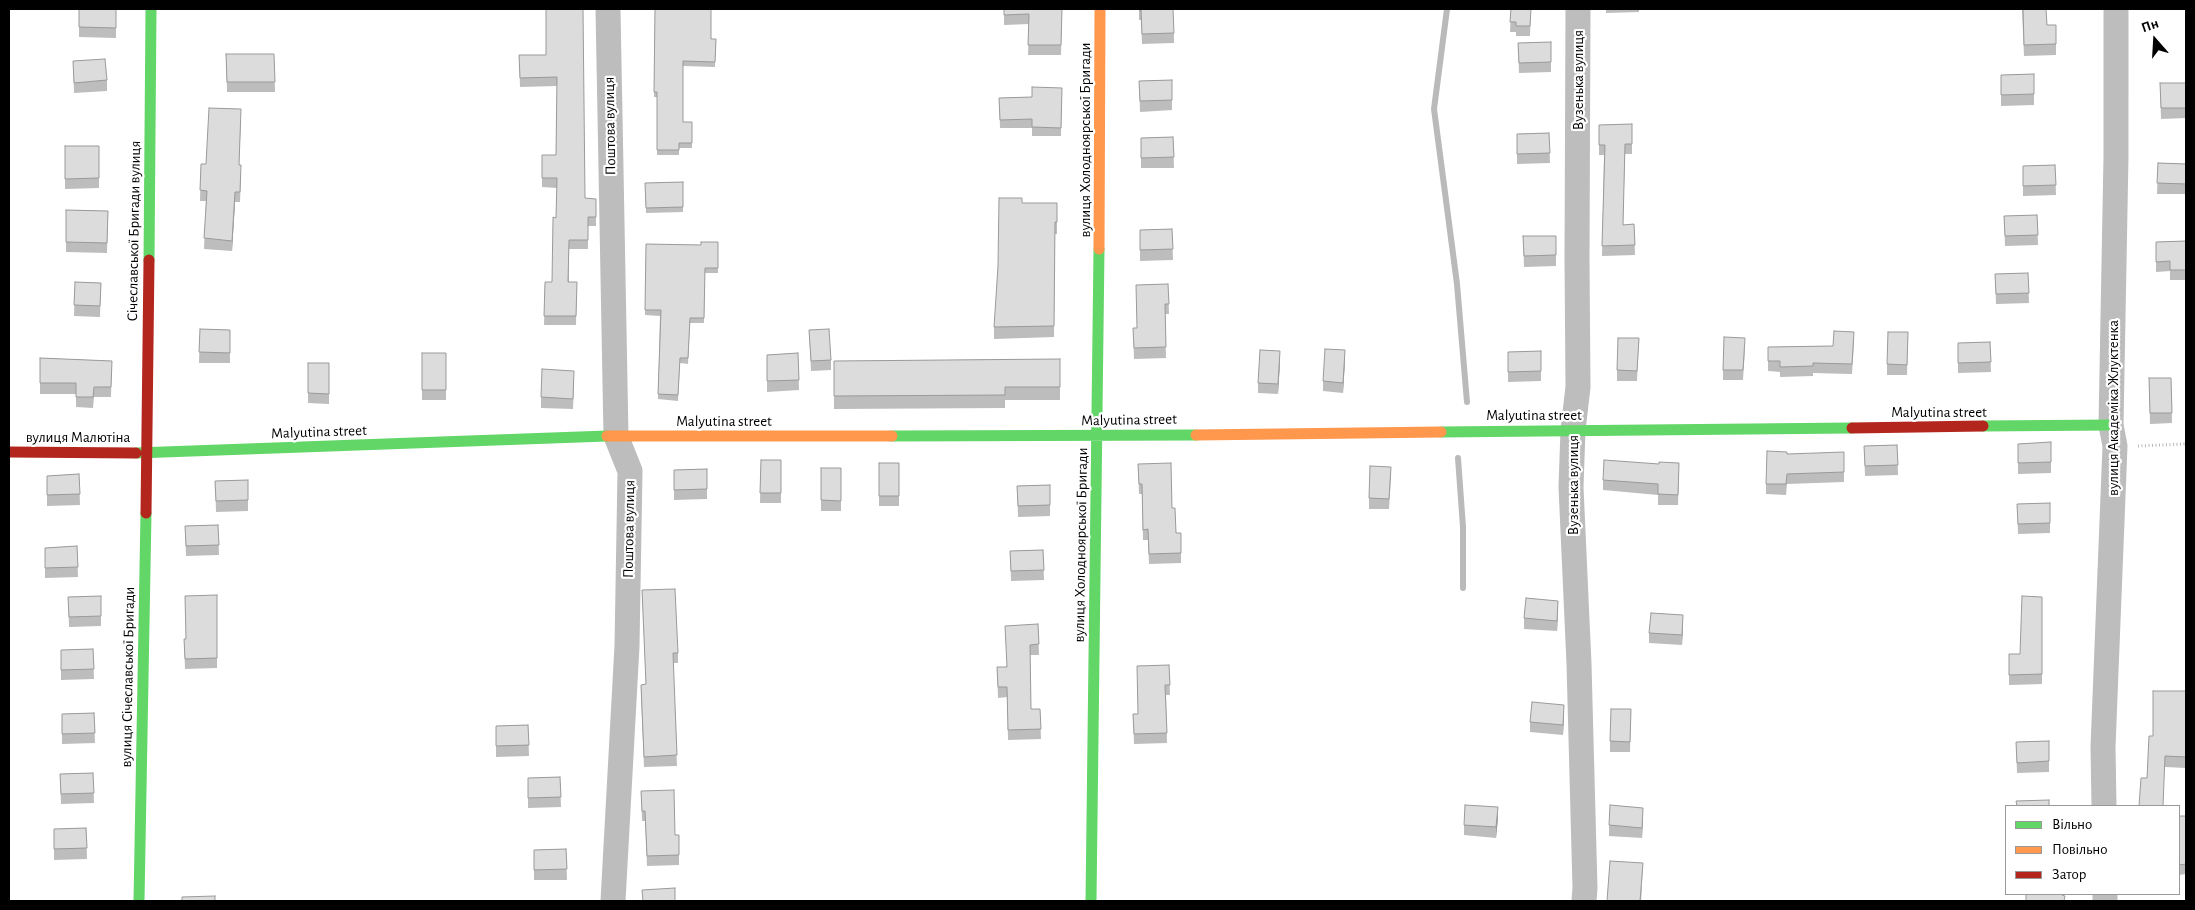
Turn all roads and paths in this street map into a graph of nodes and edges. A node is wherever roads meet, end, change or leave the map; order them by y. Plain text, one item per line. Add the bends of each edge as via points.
1 (151, 9) edge
2 (608, 9) edge
3 (1100, 9) edge
4 (1578, 9) edge
5 (2116, 9) edge
6 (1573, 430) junction
7 (616, 436) junction
8 (1098, 436) junction
9 (2113, 436) junction
10 (2186, 444) edge
11 (9, 452) edge
12 (147, 453) junction
13 (2104, 805) edge
14 (139, 901) edge
15 (613, 901) edge
16 (1091, 901) edge
17 (1584, 901) edge

1 - 12 street, Січеславської Бригади вулиця
2 - 7 street, Поштова вулиця
3 - 8 street, вулиця Холодноярської Бригади
4 - 6 street, Вузенька вулиця via 1578,388
5 - 9 street, вулиця Академіка Жлуктенка
6 - 8 street, Malyutina street
6 - 9 street, Malyutina street
6 - 17 street, Вузенька вулиця via 1571,487
7 - 8 street, Malyutina street
7 - 12 street, Malyutina street
7 - 15 street, Поштова вулиця via 630,471 627,646
8 - 16 street, вулиця Холодноярської Бригади
9 - 10 path
9 - 13 street, вулиця Академіка Жлуктенка
11 - 12 street, вулиця Малютіна
12 - 14 street, вулиця Січеславської Бригади

